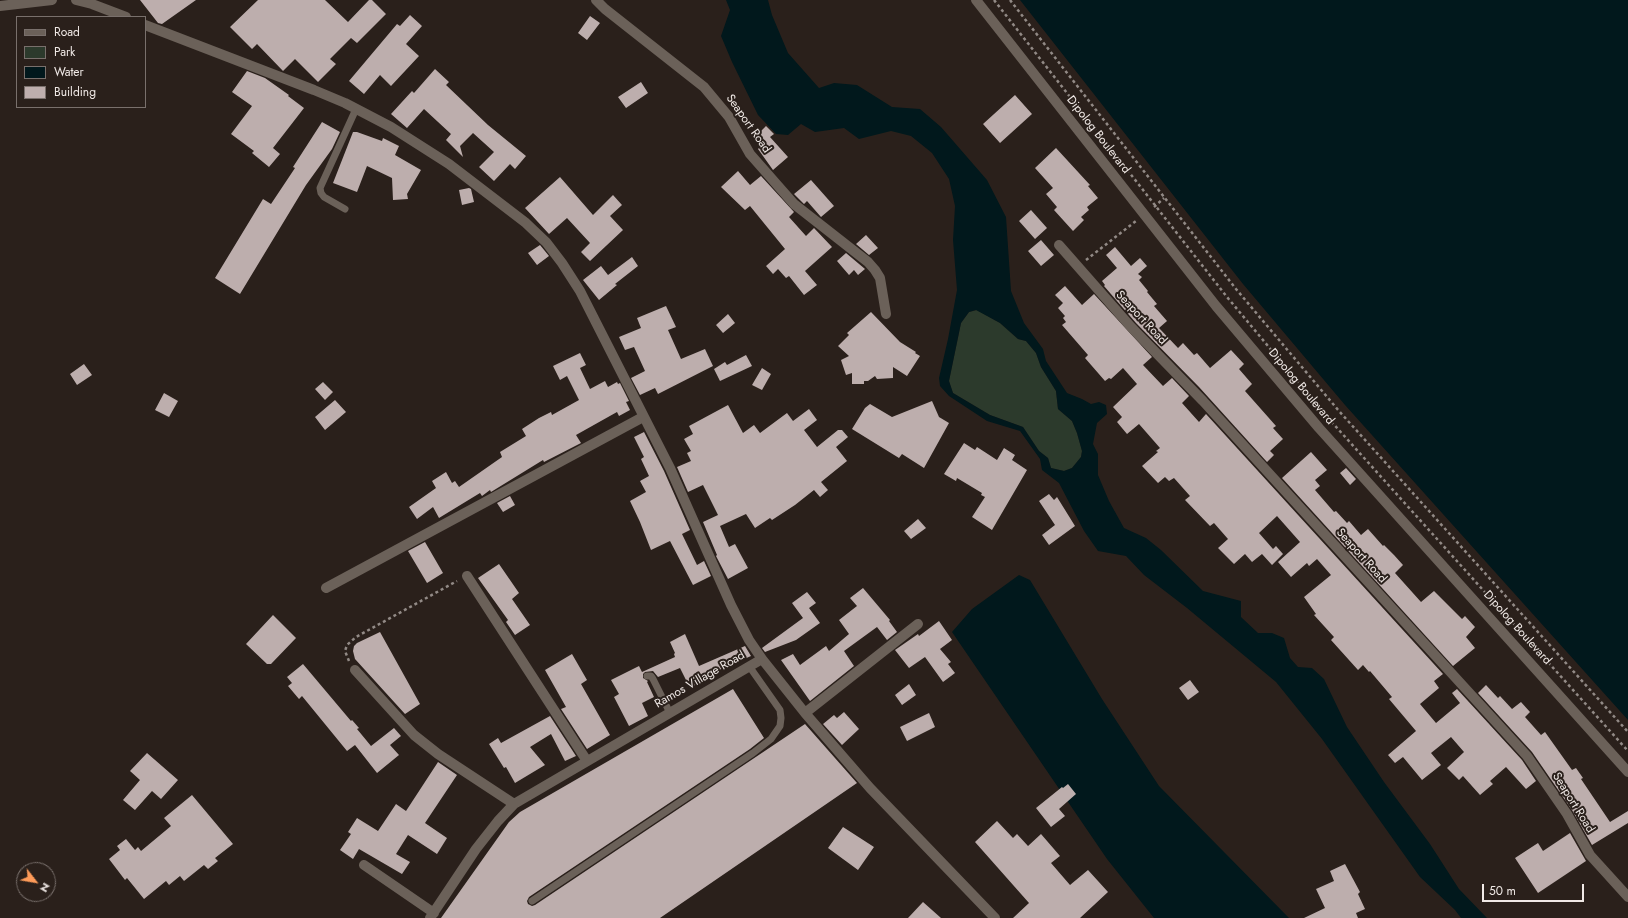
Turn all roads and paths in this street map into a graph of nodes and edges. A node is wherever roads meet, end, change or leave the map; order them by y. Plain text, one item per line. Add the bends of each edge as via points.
1 (52, 0) edge
2 (76, 0) edge
3 (596, 0) edge
4 (976, 0) edge
5 (994, 0) edge
6 (1010, 0) edge
7 (0, 6) edge
8 (123, 16) edge
9 (146, 25) edge
10 (356, 109) junction
11 (345, 209) dead end
12 (1144, 215) junction
13 (1059, 245) dead end
14 (1078, 267) junction
15 (886, 314) dead end
16 (643, 417) junction
17 (468, 576) joint
18 (326, 588) dead end
19 (918, 624) dead end
20 (762, 659) junction
21 (749, 666) junction
22 (355, 670) joint
23 (647, 676) dead end
24 (670, 713) junction
25 (805, 713) junction
26 (1628, 732) edge
27 (1628, 751) edge
28 (587, 761) junction
29 (1628, 772) edge
30 (514, 804) junction
31 (364, 865) dead end
32 (1628, 897) edge
33 (532, 901) dead end
34 (432, 915) edge
35 (996, 918) edge

1 - 7 street
2 - 8 street
3 - 15 street, Seaport Road via 704,88 729,117 750,154 794,204 876,270 880,278
4 - 12 street, Dipolog Boulevard
5 - 27 path via 1232,303 1329,419
6 - 26 path via 1231,283 1328,398
9 - 10 street via 314,90
10 - 11 lane via 320,188 324,197
10 - 16 street via 420,144 449,164 526,223 546,242 580,291
12 - 14 path
12 - 29 street, Dipolog Boulevard via 1216,306 1319,428
13 - 14 street, Seaport Road
14 - 32 street, Seaport Road via 1527,756 1567,814 1590,855
16 - 18 street
16 - 20 street via 670,468 731,605
17 - 22 path via 350,640 345,651
17 - 28 street
19 - 25 street
20 - 21 street, Ramos Village Road
20 - 25 street, Ramos Village Road
21 - 24 street, Ramos Village Road
21 - 33 lane via 780,710 780,726 771,739
22 - 30 street via 414,735 438,754
23 - 24 lane via 653,679
24 - 28 street, Ramos Village Road
25 - 35 street, Ramos Village Road via 870,788
28 - 30 street, Ramos Village Road
30 - 34 street, Ramos Village Road via 476,849
31 - 34 street

